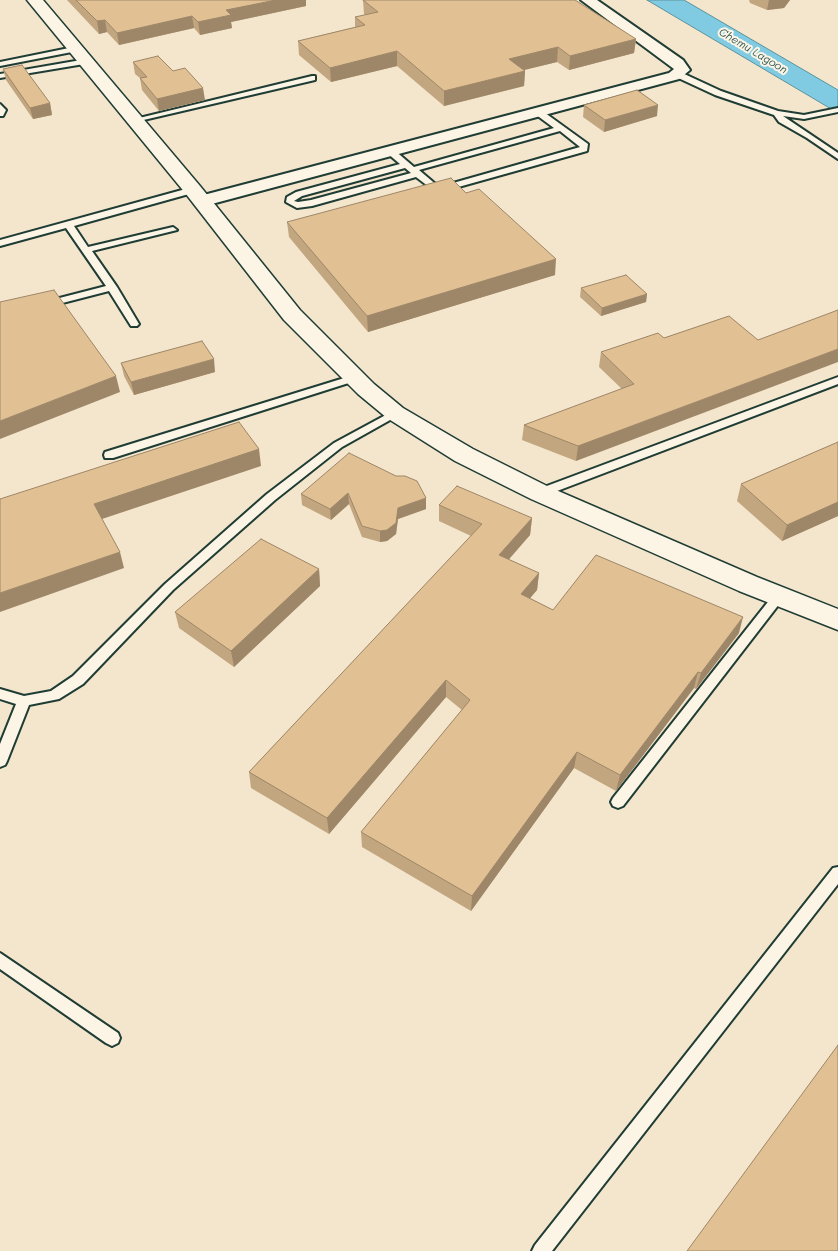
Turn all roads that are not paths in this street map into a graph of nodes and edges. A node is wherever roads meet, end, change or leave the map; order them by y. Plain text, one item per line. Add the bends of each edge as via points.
1 (35, 0) edge
2 (588, 0) edge
3 (81, 55) junction
4 (0, 64) edge
5 (677, 74) junction
6 (0, 76) edge
7 (312, 78) dead end
8 (0, 106) edge
9 (538, 112) junction
10 (834, 112) edge
11 (777, 113) junction
12 (0, 114) edge
13 (135, 120) junction
14 (562, 128) junction
15 (390, 151) junction
16 (838, 158) edge
17 (411, 169) junction
18 (437, 190) junction
19 (428, 192) edge
20 (197, 196) junction
21 (68, 224) junction
22 (173, 230) dead end
23 (0, 243) edge
24 (86, 250) junction
25 (112, 287) junction
26 (37, 306) edge
27 (134, 324) dead end
28 (354, 378) junction
29 (838, 380) edge
30 (396, 413) junction
31 (109, 455) dead end
32 (540, 493) junction
33 (779, 596) junction
34 (838, 620) edge
35 (0, 694) edge
36 (24, 701) junction
37 (0, 761) edge
38 (618, 802) dead end
39 (838, 873) edge
40 (0, 960) edge
41 (112, 1038) dead end
42 (541, 1251) edge

1 - 3 street
2 - 5 street via 678,63 682,70
3 - 4 lane
3 - 6 lane
3 - 13 street
5 - 9 street
5 - 11 lane via 718,93
7 - 13 lane
8 - 12 lane
9 - 14 lane
9 - 15 street
10 - 11 lane via 804,117
11 - 16 lane via 782,120
13 - 20 street
14 - 17 lane
14 - 18 lane via 585,146 584,149
15 - 17 lane
15 - 20 street
17 - 17 lane via 299,194 290,202 296,205 312,203
17 - 18 lane
18 - 19 lane
20 - 21 lane
20 - 28 street via 292,315
21 - 23 lane
21 - 24 lane
22 - 24 lane
24 - 25 lane
25 - 26 lane
25 - 27 lane
28 - 30 street
28 - 31 lane
29 - 32 lane
30 - 32 street via 464,455
30 - 36 lane via 338,445 271,497 169,587 78,680 54,695
32 - 33 street
33 - 34 street
33 - 38 lane
35 - 36 lane
36 - 37 lane
39 - 42 lane
40 - 41 lane

